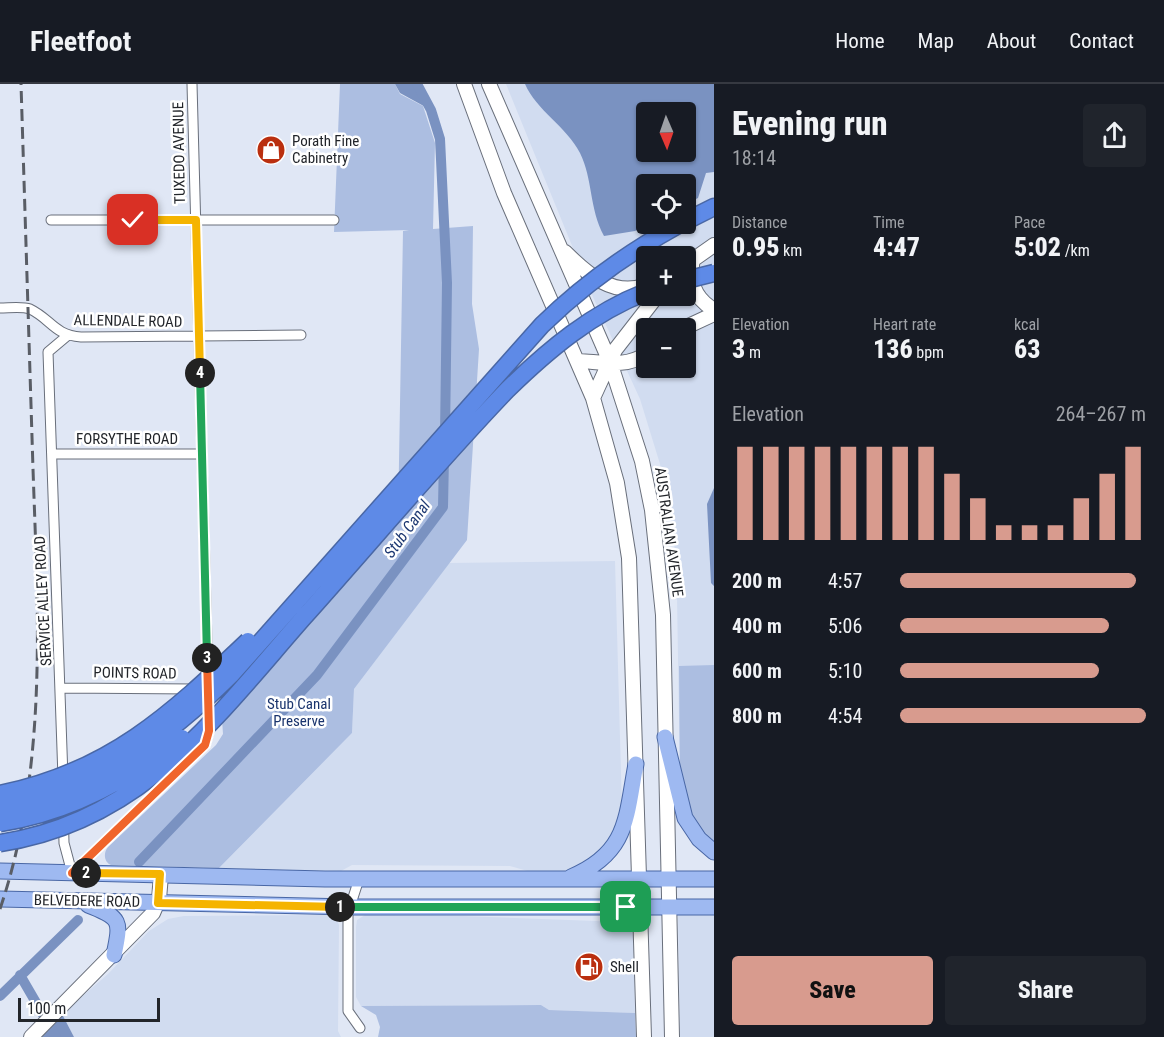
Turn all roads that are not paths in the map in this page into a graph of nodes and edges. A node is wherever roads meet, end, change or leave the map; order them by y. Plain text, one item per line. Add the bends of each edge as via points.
1 (192, 84) edge
2 (464, 84) edge
3 (489, 84) edge
4 (714, 207) edge
5 (696, 216) edge
6 (51, 220) dead end
7 (196, 220) junction
8 (334, 220) dead end
9 (662, 234) edge
10 (557, 244) junction
11 (714, 245) edge
12 (696, 257) edge
13 (714, 273) edge
14 (696, 278) edge
15 (636, 287) edge
16 (696, 293) edge
17 (636, 297) edge
18 (649, 306) edge
19 (0, 308) edge
20 (714, 312) edge
21 (696, 322) edge
22 (301, 334) dead end
23 (67, 336) junction
24 (199, 337) junction
25 (579, 361) junction
26 (636, 361) edge
27 (610, 362) junction
28 (593, 398) junction
29 (52, 454) junction
30 (202, 454) junction
31 (310, 583) junction
32 (274, 651) junction
33 (62, 688) junction
34 (208, 689) junction
35 (665, 737) junction
36 (636, 764) junction
37 (0, 794) edge
38 (0, 809) edge
39 (0, 822) edge
40 (0, 843) edge
41 (714, 852) edge
42 (0, 871) edge
43 (72, 873) junction
44 (160, 874) junction
45 (359, 879) junction
46 (566, 879) junction
47 (639, 879) junction
48 (668, 879) junction
49 (714, 879) edge
50 (0, 899) edge
51 (77, 901) junction
52 (158, 903) junction
53 (350, 907) junction
54 (640, 907) junction
55 (669, 907) junction
56 (714, 907) edge
57 (114, 955) junction
58 (360, 1028) dead end
59 (33, 1035) edge
60 (644, 1037) edge
61 (672, 1037) edge

1 - 7 street, TUXEDO AVENUE
2 - 25 main road via 504,193
3 - 10 main road, AUSTRALIAN AVENUE
4 - 5 highway
6 - 7 street
7 - 8 street
7 - 24 street, TUXEDO AVENUE
9 - 31 highway, bridge via 622,257 559,309
10 - 15 main road via 583,271 607,285 623,290
10 - 27 main road, AUSTRALIAN AVENUE
11 - 12 main road
13 - 14 highway, bridge
16 - 20 main road
17 - 32 highway, bridge via 590,320 531,367
18 - 27 main road
19 - 23 street, ALLENDALE ROAD via 28,309
20 - 21 main road
22 - 24 street, ALLENDALE ROAD
23 - 24 street, ALLENDALE ROAD
23 - 29 street, SERVICE ALLEY ROAD via 48,352
24 - 30 street, TUXEDO AVENUE
25 - 27 main road
25 - 28 main road
26 - 27 main road
27 - 28 main road
27 - 35 main road, AUSTRALIAN AVENUE via 642,461 652,510 663,615
28 - 36 main road via 617,483 628,558
29 - 30 street, FORSYTHE ROAD
29 - 33 street, SERVICE ALLEY ROAD
30 - 34 street, TUXEDO AVENUE
31 - 37 highway, bridge via 203,684 140,736 75,771
31 - 38 highway, bridge via 232,674 164,736 89,781 39,800
32 - 39 highway, bridge via 205,719 150,762 112,785 68,804
32 - 40 highway, bridge via 206,729 145,784 107,808 67,826
33 - 34 street, POINTS ROAD
33 - 43 street, SERVICE ALLEY ROAD via 64,838
34 - 43 street, TUXEDO AVENUE via 209,731 205,745
35 - 41 main road via 686,818 699,839
35 - 48 main road, AUSTRALIAN AVENUE
36 - 46 main road via 617,844 600,862
36 - 47 main road
42 - 43 main road, BELVEDERE ROAD
43 - 44 main road, BELVEDERE ROAD
44 - 45 main road, BELVEDERE ROAD
44 - 52 main road
45 - 46 main road, BELVEDERE ROAD
45 - 53 street
46 - 47 main road, BELVEDERE ROAD
47 - 48 main road, BELVEDERE ROAD
47 - 54 main road
48 - 49 main road, BELVEDERE ROAD
48 - 55 main road, AUSTRALIAN AVENUE
50 - 51 main road, BELVEDERE ROAD
51 - 52 main road, BELVEDERE ROAD
51 - 57 main road via 108,912 116,919 119,929
52 - 53 main road, BELVEDERE ROAD
52 - 57 main road
53 - 54 main road, BELVEDERE ROAD
53 - 58 street via 348,1011
54 - 55 main road, BELVEDERE ROAD
54 - 60 main road
55 - 56 main road, BELVEDERE ROAD
55 - 61 main road, AUSTRALIAN AVENUE
57 - 59 main road

